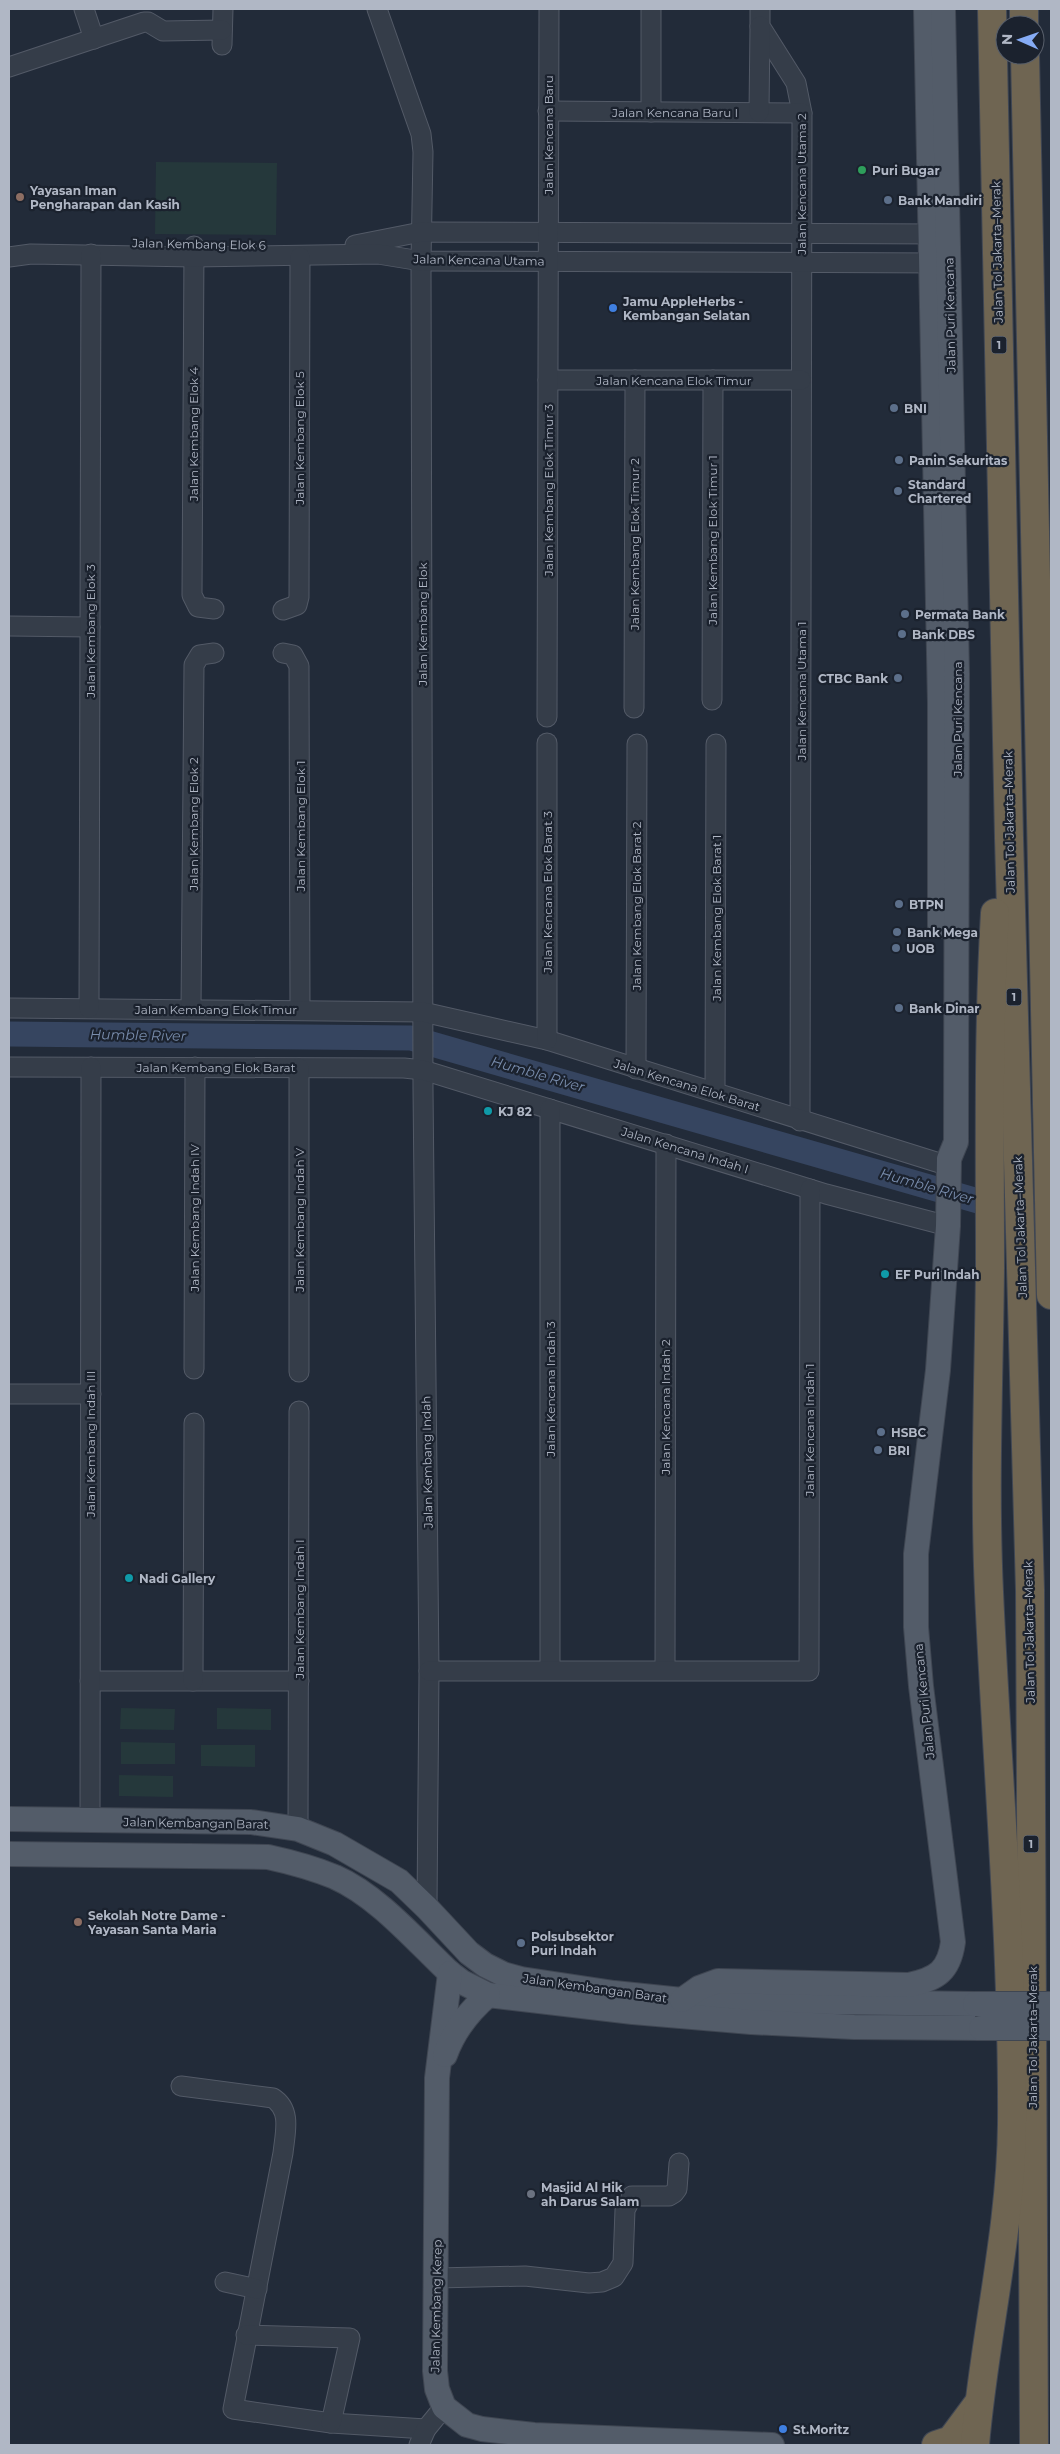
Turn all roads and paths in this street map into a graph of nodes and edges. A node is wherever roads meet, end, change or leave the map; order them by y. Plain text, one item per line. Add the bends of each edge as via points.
1 (84, 9) edge
2 (223, 9) edge
3 (377, 9) edge
4 (548, 9) edge
5 (651, 9) edge
6 (926, 9) edge
7 (943, 9) edge
8 (992, 9) edge
9 (760, 17) edge
10 (94, 39) junction
11 (1025, 65) edge
12 (9, 67) edge
13 (548, 112) junction
14 (651, 112) junction
15 (759, 112) junction
16 (802, 113) junction
17 (421, 232) junction
18 (547, 233) junction
19 (801, 233) junction
20 (940, 234) junction
21 (383, 240) joint
22 (9, 244) edge
23 (31, 247) junction
24 (194, 251) junction
25 (296, 252) junction
26 (91, 254) junction
27 (9, 257) edge
28 (421, 261) junction
29 (548, 262) junction
30 (801, 262) junction
31 (940, 263) junction
32 (548, 380) junction
33 (634, 380) junction
34 (713, 380) junction
35 (801, 380) junction
36 (214, 609) dead end
37 (283, 610) dead end
38 (9, 626) edge
39 (90, 627) junction
40 (214, 653) dead end
41 (283, 653) dead end
42 (712, 700) dead end
43 (634, 708) dead end
44 (547, 717) dead end
45 (547, 744) dead end
46 (637, 744) dead end
47 (716, 744) dead end
48 (1045, 744) edge
49 (1009, 838) junction
50 (9, 1008) edge
51 (89, 1008) junction
52 (191, 1009) junction
53 (300, 1009) junction
54 (423, 1014) junction
55 (547, 1040) junction
56 (423, 1066) junction
57 (9, 1067) edge
58 (91, 1067) junction
59 (195, 1067) junction
60 (300, 1068) junction
61 (636, 1069) junction
62 (716, 1092) junction
63 (550, 1109) junction
64 (800, 1120) junction
65 (666, 1144) junction
66 (949, 1166) junction
67 (810, 1189) junction
68 (948, 1221) junction
69 (1050, 1243) edge
70 (1051, 1294) edge
71 (194, 1369) dead end
72 (299, 1372) dead end
73 (9, 1394) edge
74 (91, 1394) junction
75 (299, 1411) dead end
76 (194, 1422) dead end
77 (550, 1670) junction
78 (665, 1670) junction
79 (429, 1671) junction
80 (90, 1681) junction
81 (193, 1681) junction
82 (299, 1681) junction
83 (9, 1819) edge
84 (298, 1819) junction
85 (57, 1821) junction
86 (90, 1821) junction
87 (270, 1823) junction
88 (9, 1854) edge
89 (58, 1854) junction
90 (268, 1857) junction
91 (427, 1908) junction
92 (450, 1973) junction
93 (488, 1995) junction
94 (682, 2000) junction
95 (1051, 2004) edge
96 (1051, 2028) edge
97 (436, 2078) junction
98 (181, 2086) dead end
99 (679, 2162) dead end
100 (437, 2278) junction
101 (225, 2282) dead end
102 (257, 2289) junction
103 (246, 2335) junction
104 (978, 2403) junction
105 (444, 2407) junction
106 (331, 2424) junction
107 (422, 2437) edge
108 (772, 2445) edge
109 (931, 2445) edge
110 (937, 2445) edge
111 (975, 2445) edge
112 (1034, 2445) edge

1 - 10 street
2 - 10 street via 222,37 163,31 144,22
3 - 17 street, Jalan Kembang Elok via 420,134 423,152
4 - 13 street, Jalan Kencana Baru
5 - 14 street
6 - 20 main road, Jalan Puri Kencana
7 - 20 main road, Jalan Puri Kencana
8 - 49 highway, Jalan Tol Jakarta–Merak / 1
9 - 15 street, Jalan Kencana Utama 2
9 - 16 street, Jalan Kencana Utama 2 via 796,83
10 - 12 street
11 - 48 highway
13 - 14 street, Jalan Kencana Baru I
13 - 18 street, Jalan Kencana Baru
14 - 15 street, Jalan Kencana Baru I
15 - 16 street, Jalan Kencana Baru I
16 - 19 street, Jalan Kencana Utama 2
17 - 18 street, Jalan Kencana Utama
17 - 21 street, Jalan Kencana Utama
17 - 28 street, Jalan Kembang Elok
18 - 19 street, Jalan Kencana Utama
18 - 29 street, Jalan Kencana Baru
19 - 20 street, Jalan Kencana Utama
19 - 30 street, Jalan Kencana Utama 2
20 - 31 main road, Jalan Puri Kencana
21 - 25 street, Jalan Kembang Elok 6
22 - 23 street, Jalan Kembang Elok 6
23 - 24 street, Jalan Kembang Elok 6
23 - 26 street
23 - 27 street
24 - 25 street, Jalan Kembang Elok 6
24 - 26 street
24 - 36 street, Jalan Kembang Elok 4 via 192,595 198,607
25 - 28 street, Jalan Kencana Utama via 378,254
25 - 37 street, Jalan Kembang Elok 5 via 299,597 297,605
26 - 39 street, Jalan Kembang Elok 3
28 - 29 street, Jalan Kencana Utama
28 - 54 street, Jalan Kembang Elok
29 - 30 street, Jalan Kencana Utama
29 - 32 street, Jalan Kembang Elok Timur 3
30 - 31 street, Jalan Kencana Utama
30 - 35 street, Jalan Kencana Utama 1
31 - 66 main road, Jalan Puri Kencana via 942,1142
32 - 33 street, Jalan Kencana Elok Timur
32 - 44 street, Jalan Kembang Elok Timur 3
33 - 34 street, Jalan Kencana Elok Timur
33 - 43 street, Jalan Kembang Elok Timur 2
34 - 35 street, Jalan Kencana Elok Timur
34 - 42 street, Jalan Kembang Elok Timur 1
35 - 64 street, Jalan Kencana Utama 1
38 - 39 street
39 - 51 street, Jalan Kembang Elok 3
40 - 52 street, Jalan Kembang Elok 2 via 200,655 194,665
41 - 53 street, Jalan Kembang Elok 1 via 293,655 299,666
45 - 55 street, Jalan Kencana Elok Barat 3
46 - 61 street, Jalan Kembang Elok Barat 2
47 - 62 street, Jalan Kembang Elok Barat 1
48 - 69 highway
49 - 104 highway via 998,875 991,986 988,1531 1007,1890 1012,2125 1009,2195
49 - 112 highway, Jalan Tol Jakarta–Merak / 1 via 1030,1590
50 - 51 street, Jalan Kembang Elok Timur
51 - 52 street, Jalan Kembang Elok Timur
52 - 53 street, Jalan Kembang Elok Timur
53 - 54 street, Jalan Kembang Elok Timur
54 - 55 street, Jalan Kencana Elok Barat
54 - 56 street, Jalan Kembang Indah
55 - 61 street, Jalan Kencana Elok Barat
56 - 60 street, Jalan Kembang Elok Barat
56 - 63 street, Jalan Kencana Indah I
56 - 79 street, Jalan Kembang Indah
57 - 58 street, Jalan Kembang Elok Barat
58 - 59 street, Jalan Kembang Elok Barat
58 - 74 street, Jalan Kembang Indah III
59 - 60 street, Jalan Kembang Elok Barat
59 - 71 street, Jalan Kembang Indah IV
60 - 72 street, Jalan Kembang Indah V
61 - 62 street, Jalan Kencana Elok Barat
62 - 64 street, Jalan Kencana Elok Barat
63 - 65 street, Jalan Kencana Indah I
63 - 77 street, Jalan Kencana Indah 3
64 - 66 street, Jalan Kencana Elok Barat
65 - 67 street, Jalan Kencana Indah I
65 - 78 street, Jalan Kencana Indah 2
66 - 68 main road, Jalan Puri Kencana
67 - 68 street, Jalan Kencana Indah I
67 - 78 street, Jalan Kencana Indah 1 via 809,1671
68 - 94 main road, Jalan Puri Kencana via 938,1370 916,1554 916,1627 920,1686 953,1942 951,1958 941,1972 927,1981 909,1985 718,1981 699,1988
69 - 70 highway
73 - 74 street
74 - 80 street, Jalan Kembang Indah III
75 - 82 street, Jalan Kembang Indah I
76 - 81 street
77 - 78 street
77 - 79 street
79 - 91 street, Jalan Kembang Indah
80 - 81 street
80 - 86 street, Jalan Kembang Indah III
81 - 82 street
82 - 84 street, Jalan Kembang Indah I
83 - 85 main road, Jalan Kembangan Barat
84 - 87 main road, Jalan Kembangan Barat
84 - 91 main road, Jalan Kembangan Barat via 399,1882
85 - 86 main road, Jalan Kembangan Barat
85 - 89 main road via 51,1824 46,1837 52,1850
86 - 87 main road, Jalan Kembangan Barat
87 - 90 main road via 256,1832 254,1840 260,1853
88 - 89 main road, Jalan Kembangan Barat
89 - 90 main road, Jalan Kembangan Barat
90 - 92 main road, Jalan Kembangan Barat via 336,1877 357,1889
91 - 94 main road, Jalan Kembangan Barat via 469,1952 503,1974 550,1984
92 - 93 main road, Jalan Kembangan Barat
92 - 97 main road, Jalan Kembang Kerep
93 - 96 main road, Jalan Kembangan Barat, bridge via 751,2022 854,2027
93 - 97 main road, Jalan Kembang Kerep via 469,2011 457,2029
94 - 95 main road, Jalan Kembangan Barat, bridge
97 - 100 main road, Jalan Kembang Kerep
98 - 102 street via 273,2098 279,2101 286,2113 283,2153
99 - 100 street via 674,2194 632,2196 627,2204 623,2263 614,2277 589,2283 525,2276
100 - 105 main road, Jalan Kembang Kerep via 435,2371
101 - 102 street
102 - 103 street
103 - 106 street via 233,2409
103 - 106 street via 350,2338
104 - 110 highway via 951,2440
104 - 111 highway
105 - 107 street
105 - 108 main road via 467,2426 515,2433
106 - 107 street
109 - 110 main road

